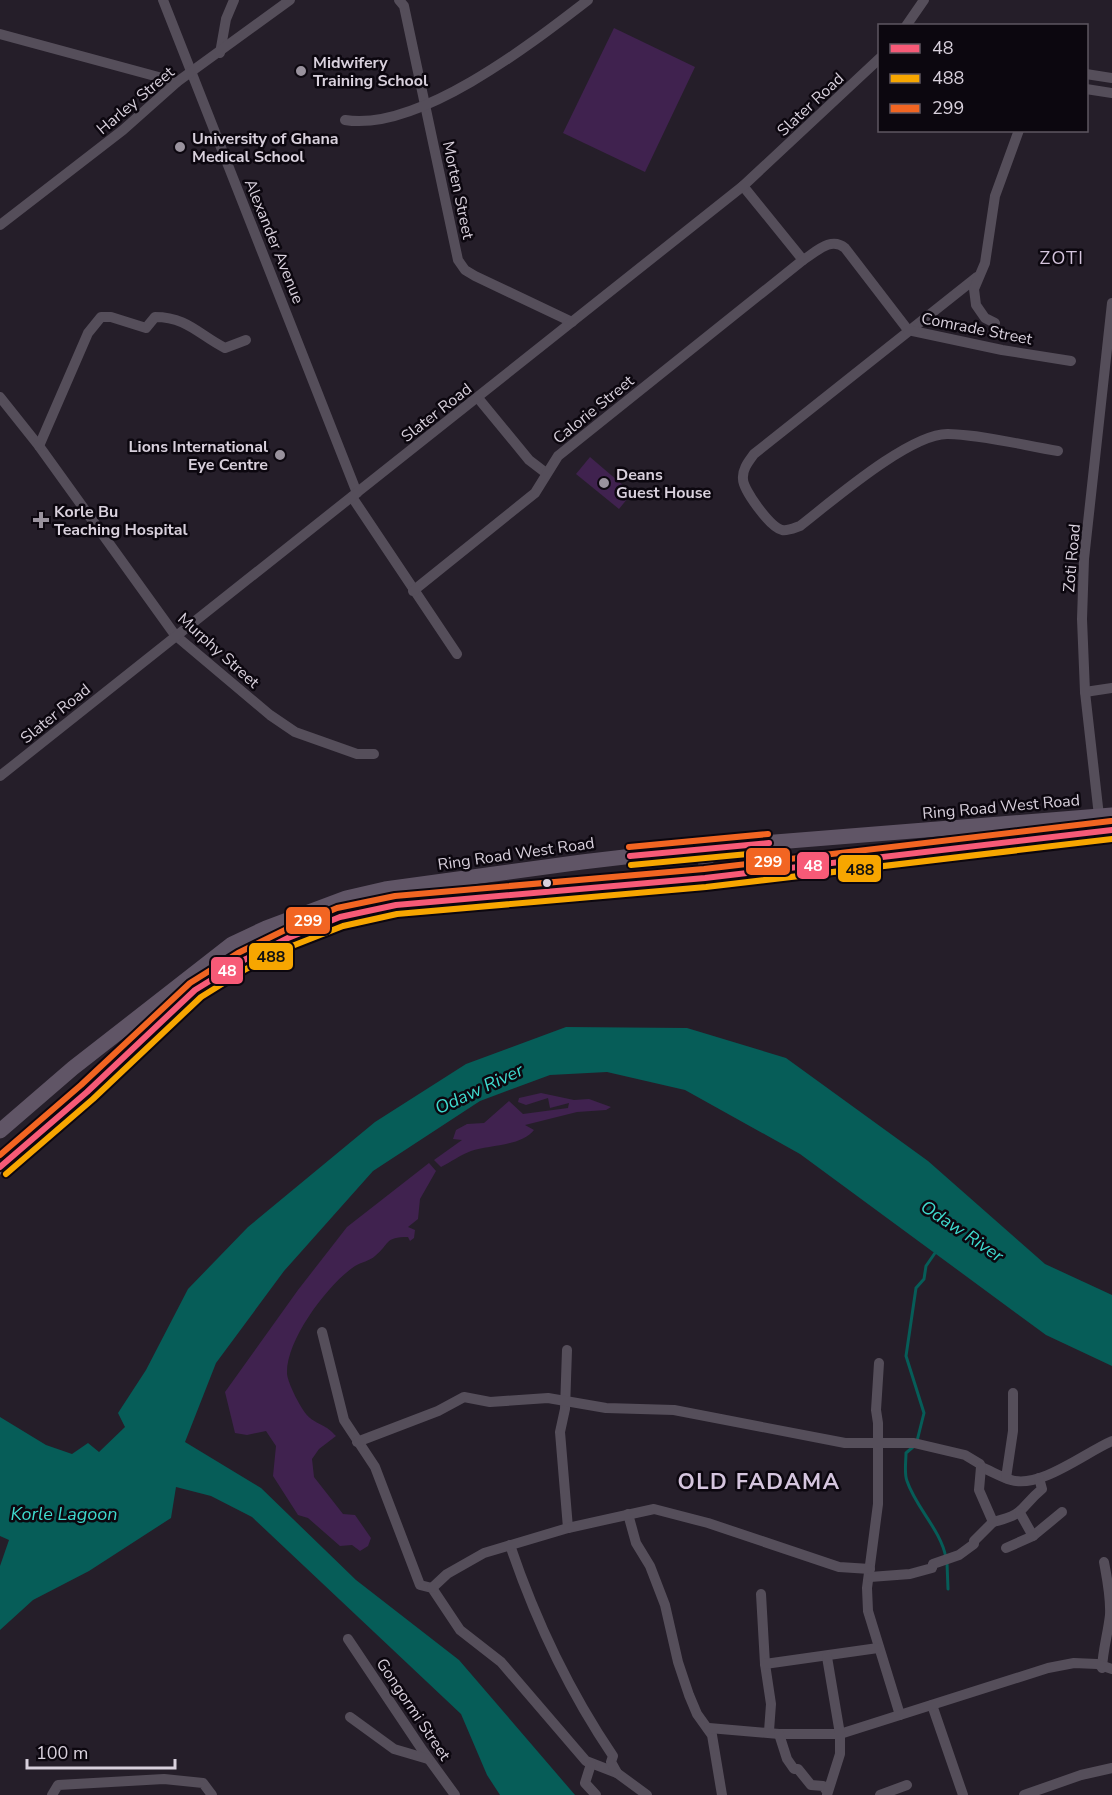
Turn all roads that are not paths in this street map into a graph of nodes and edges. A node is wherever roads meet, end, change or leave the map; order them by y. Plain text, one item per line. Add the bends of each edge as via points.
1 (163, 0) edge
2 (234, 0) edge
3 (290, 0) edge
4 (399, 0) edge
5 (588, 0) edge
6 (924, 0) edge
7 (907, 24) edge
8 (0, 34) edge
9 (220, 53) junction
10 (878, 59) edge
11 (192, 73) junction
12 (1088, 74) edge
13 (1112, 78) edge
14 (177, 82) junction
15 (1088, 89) edge
16 (1112, 93) edge
17 (426, 105) junction
18 (345, 120) dead end
19 (1018, 132) edge
20 (743, 186) junction
21 (0, 225) edge
22 (802, 260) junction
23 (977, 277) junction
24 (1112, 307) edge
25 (572, 322) junction
26 (995, 323) dead end
27 (908, 330) junction
28 (246, 340) dead end
29 (1071, 361) dead end
30 (0, 397) edge
31 (478, 398) junction
32 (1106, 416) edge
33 (39, 446) junction
34 (1058, 451) dead end
35 (546, 472) junction
36 (354, 495) junction
37 (413, 591) junction
38 (175, 635) junction
39 (457, 654) dead end
40 (1112, 688) edge
41 (1084, 692) junction
42 (374, 754) dead end
43 (0, 776) edge
44 (1105, 816) edge
45 (1112, 830) edge
46 (701, 848) junction
47 (705, 878) junction
48 (0, 1131) edge
49 (0, 1167) edge
50 (322, 1332) dead end
51 (567, 1350) dead end
52 (879, 1363) dead end
53 (1013, 1393) dead end
54 (563, 1401) junction
55 (362, 1440) junction
56 (1112, 1441) edge
57 (878, 1442) junction
58 (981, 1467) junction
59 (1006, 1478) junction
60 (1039, 1478) junction
61 (1062, 1512) dead end
62 (1020, 1513) junction
63 (628, 1514) junction
64 (993, 1522) junction
65 (568, 1528) junction
66 (1033, 1536) junction
67 (510, 1545) junction
68 (1006, 1548) dead end
69 (1104, 1562) dead end
70 (870, 1573) junction
71 (432, 1587) junction
72 (761, 1594) dead end
73 (348, 1639) dead end
74 (878, 1648) junction
75 (827, 1657) junction
76 (765, 1664) junction
77 (1107, 1668) edge
78 (932, 1705) junction
79 (900, 1715) junction
80 (350, 1717) dead end
81 (709, 1728) junction
82 (774, 1733) junction
83 (840, 1734) junction
84 (429, 1759) junction
85 (591, 1764) junction
86 (1112, 1768) edge
87 (617, 1773) junction
88 (907, 1785) dead end
89 (827, 1793) edge
90 (52, 1795) edge
91 (212, 1795) edge
92 (455, 1795) edge
93 (596, 1795) edge
94 (647, 1795) edge
95 (722, 1795) edge
96 (880, 1795) edge
97 (963, 1795) edge
98 (1024, 1795) edge

1 - 11 street, Alexander Avenue
2 - 9 street
3 - 9 street, Harley Street
4 - 17 street, Morten Street via 404,6
5 - 17 street via 521,51
6 - 7 street
8 - 14 street
9 - 11 street, Harley Street
10 - 20 street, Slater Road
11 - 14 street, Harley Street
11 - 36 street, Alexander Avenue
12 - 13 street
14 - 21 street, Harley Street via 123,130
15 - 16 street
17 - 18 street via 379,121
17 - 25 street, Morten Street via 458,260 475,276
19 - 23 street via 994,196 985,262
20 - 22 street
20 - 25 street, Slater Road
22 - 27 street, Comrade Street via 831,242 838,243
22 - 35 street, Calorie Street via 558,456
23 - 26 street via 976,305 985,318
23 - 27 street
24 - 32 street, Zoti Road
25 - 31 street, Slater Road
27 - 29 street, Comrade Street via 1002,351
27 - 34 street via 749,460 742,476 744,486 771,524 782,530 800,526 870,472 927,437 947,434
28 - 33 street via 225,348 190,325 166,317 154,317 146,328 101,317 88,333
30 - 33 street, Murphy Street
31 - 35 street via 529,460
31 - 36 street, Slater Road
32 - 41 street, Zoti Road via 1084,559
33 - 38 street, Murphy Street
35 - 37 street, Calorie Street via 535,493
36 - 37 street, Alexander Avenue
36 - 38 street, Slater Road
37 - 39 street, Alexander Avenue
38 - 42 street, Murphy Street via 270,716 295,732 357,754
38 - 43 street, Slater Road
40 - 41 street
41 - 44 street, Zoti Road
44 - 46 main road, Ring Road West Road
45 - 47 main road, Ring Road West Road
46 - 47 main road
46 - 48 main road, Ring Road West Road via 385,889 346,898 266,928 232,944 73,1068
47 - 49 main road, Ring Road West Road via 396,905 310,928 242,961 195,990
50 - 55 street via 344,1420
51 - 54 street
52 - 57 street
53 - 59 street via 1013,1431
54 - 55 street via 464,1397
54 - 57 street via 606,1408 674,1410 810,1438
54 - 65 street via 560,1432
55 - 71 street via 420,1585
56 - 60 street
57 - 58 street via 943,1449 965,1455
57 - 70 street via 878,1504
58 - 59 street
58 - 64 street via 979,1490
59 - 60 street via 1029,1482
60 - 62 street via 1042,1489
61 - 66 street
62 - 64 street
62 - 66 street
63 - 65 street
63 - 70 street via 644,1510 669,1512 817,1561
63 - 81 street via 636,1543 665,1605 689,1695
64 - 70 street via 972,1546 947,1561 933,1564 932,1568 910,1574
65 - 67 street
66 - 68 street
67 - 71 street via 484,1552
67 - 87 street via 532,1607 583,1708 613,1756 611,1762
69 - 77 street via 1110,1616 1103,1641
70 - 74 street via 868,1611
71 - 85 street via 460,1630 501,1662
72 - 76 street
73 - 84 street, Gongormi Street
74 - 75 street
74 - 79 street
75 - 76 street
75 - 83 street
76 - 82 street
77 - 78 street via 1074,1663 1048,1668
78 - 79 street
78 - 97 street
79 - 83 street
80 - 84 street via 394,1749
81 - 82 street
81 - 95 street via 716,1748
82 - 83 street
82 - 89 street via 794,1768 811,1785 823,1786
83 - 89 street via 840,1754
84 - 92 street, Gongormi Street
85 - 87 street
85 - 93 street via 585,1783
86 - 98 street
87 - 94 street
88 - 96 street
90 - 91 street via 58,1785 164,1779 203,1784

